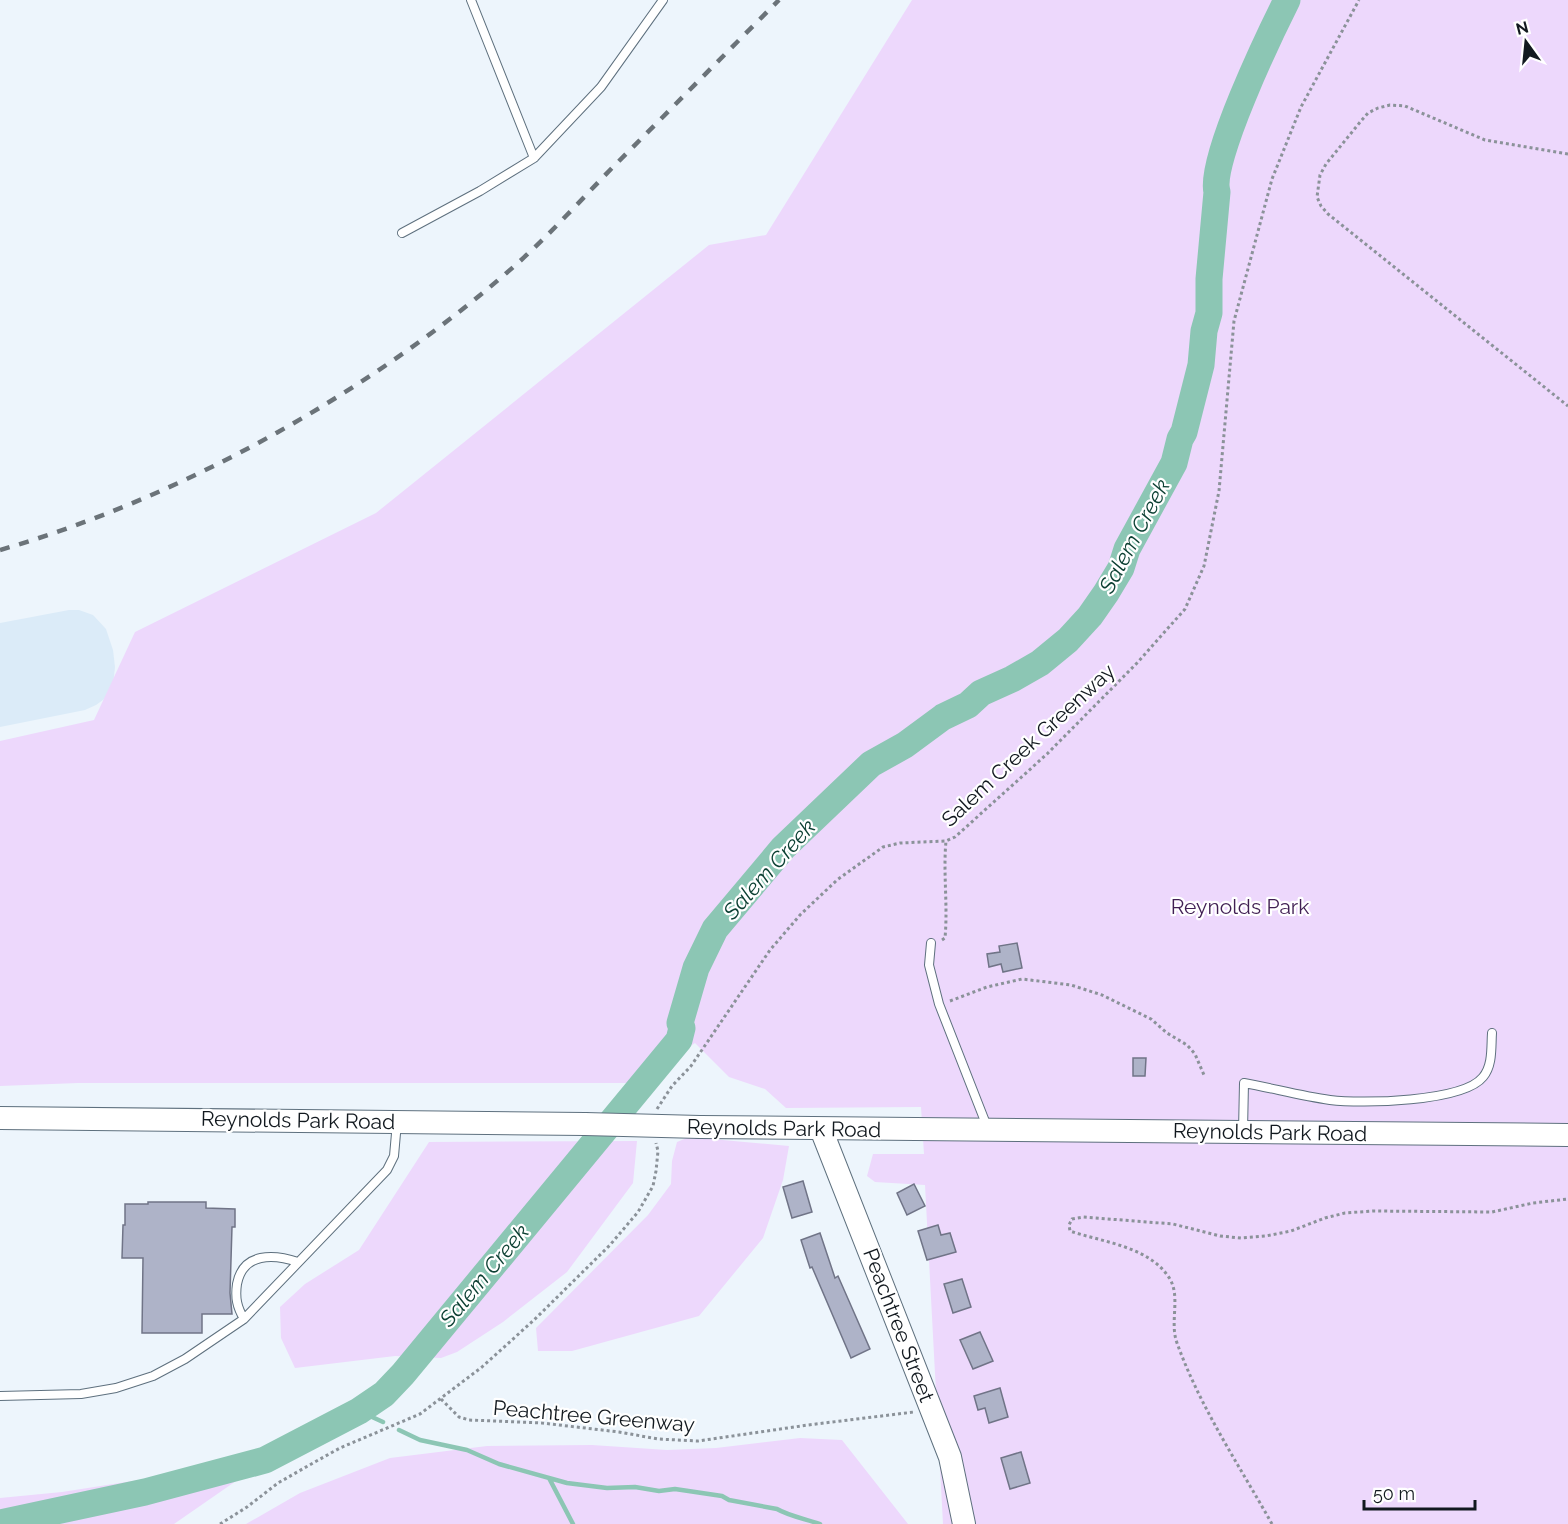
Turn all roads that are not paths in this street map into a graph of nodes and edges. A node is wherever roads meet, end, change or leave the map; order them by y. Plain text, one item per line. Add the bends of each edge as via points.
1 (471, 0) edge
2 (663, 0) edge
3 (534, 158) junction
4 (402, 233) dead end
5 (931, 943) road end
6 (1492, 1032) dead end
7 (0, 1118) edge
8 (397, 1121) junction
9 (821, 1129) junction
10 (988, 1129) junction
11 (1243, 1132) junction
12 (1568, 1135) edge
13 (298, 1262) junction
14 (244, 1319) junction
15 (0, 1396) edge
16 (964, 1524) edge

1 - 3 lane
2 - 3 lane via 601,87
3 - 4 lane
5 - 10 lane via 929,965 939,1004
6 - 11 lane via 1490,1063 1482,1079 1446,1094 1330,1100 1244,1083
7 - 8 main road, Reynolds Park Road
8 - 9 main road, Reynolds Park Road, bridge
8 - 13 lane via 394,1156 387,1170
9 - 10 main road, Reynolds Park Road
9 - 16 main road, Peachtree Street via 950,1457
10 - 11 main road, Reynolds Park Road
11 - 12 main road, Reynolds Park Road
13 - 14 lane
13 - 14 lane via 274,1256 243,1267 236,1293 237,1307
14 - 15 lane via 185,1359 153,1376 116,1388 81,1394

